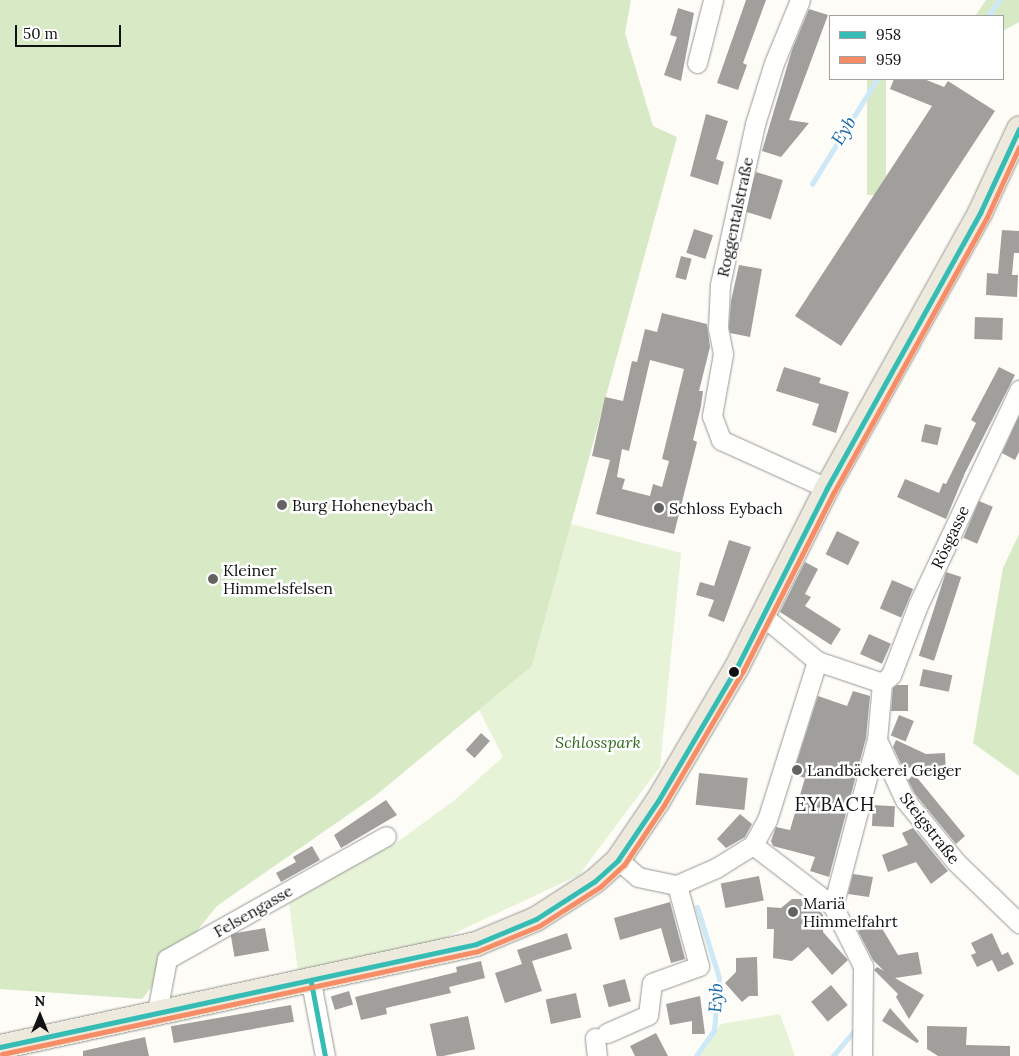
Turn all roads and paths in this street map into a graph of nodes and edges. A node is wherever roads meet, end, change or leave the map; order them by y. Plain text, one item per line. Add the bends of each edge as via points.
1 (713, 0) edge
2 (800, 0) edge
3 (698, 63) dead end
4 (1019, 129) edge
5 (1019, 390) edge
6 (827, 488) junction
7 (763, 616) junction
8 (817, 661) junction
9 (882, 683) junction
10 (877, 740) junction
11 (386, 836) dead end
12 (753, 845) junction
13 (618, 860) junction
14 (677, 885) junction
15 (833, 906) junction
16 (1019, 923) edge
17 (311, 982) junction
18 (157, 1012) junction
19 (600, 1042) edge
20 (0, 1047) edge
21 (325, 1056) edge
22 (862, 1056) edge

1 - 3 street
2 - 6 street, Roggentalstraße via 754,124 720,285 718,328 723,354 712,416 721,440
4 - 6 main road via 980,213
5 - 9 street, Rösgasse via 918,605 891,675
6 - 7 main road
7 - 8 street
7 - 13 main road via 699,734
8 - 9 street
8 - 12 street via 767,820
9 - 10 street
10 - 15 street
10 - 16 street, Steigstraße via 905,800 956,862
11 - 18 street, Felsengasse via 167,960
12 - 14 street via 716,868
12 - 15 street
13 - 14 street via 638,877
13 - 17 main road via 570,900 505,933 476,944
14 - 19 street via 698,966 652,983 648,1015
15 - 22 street via 863,966
17 - 18 main road
17 - 21 street
18 - 20 main road

